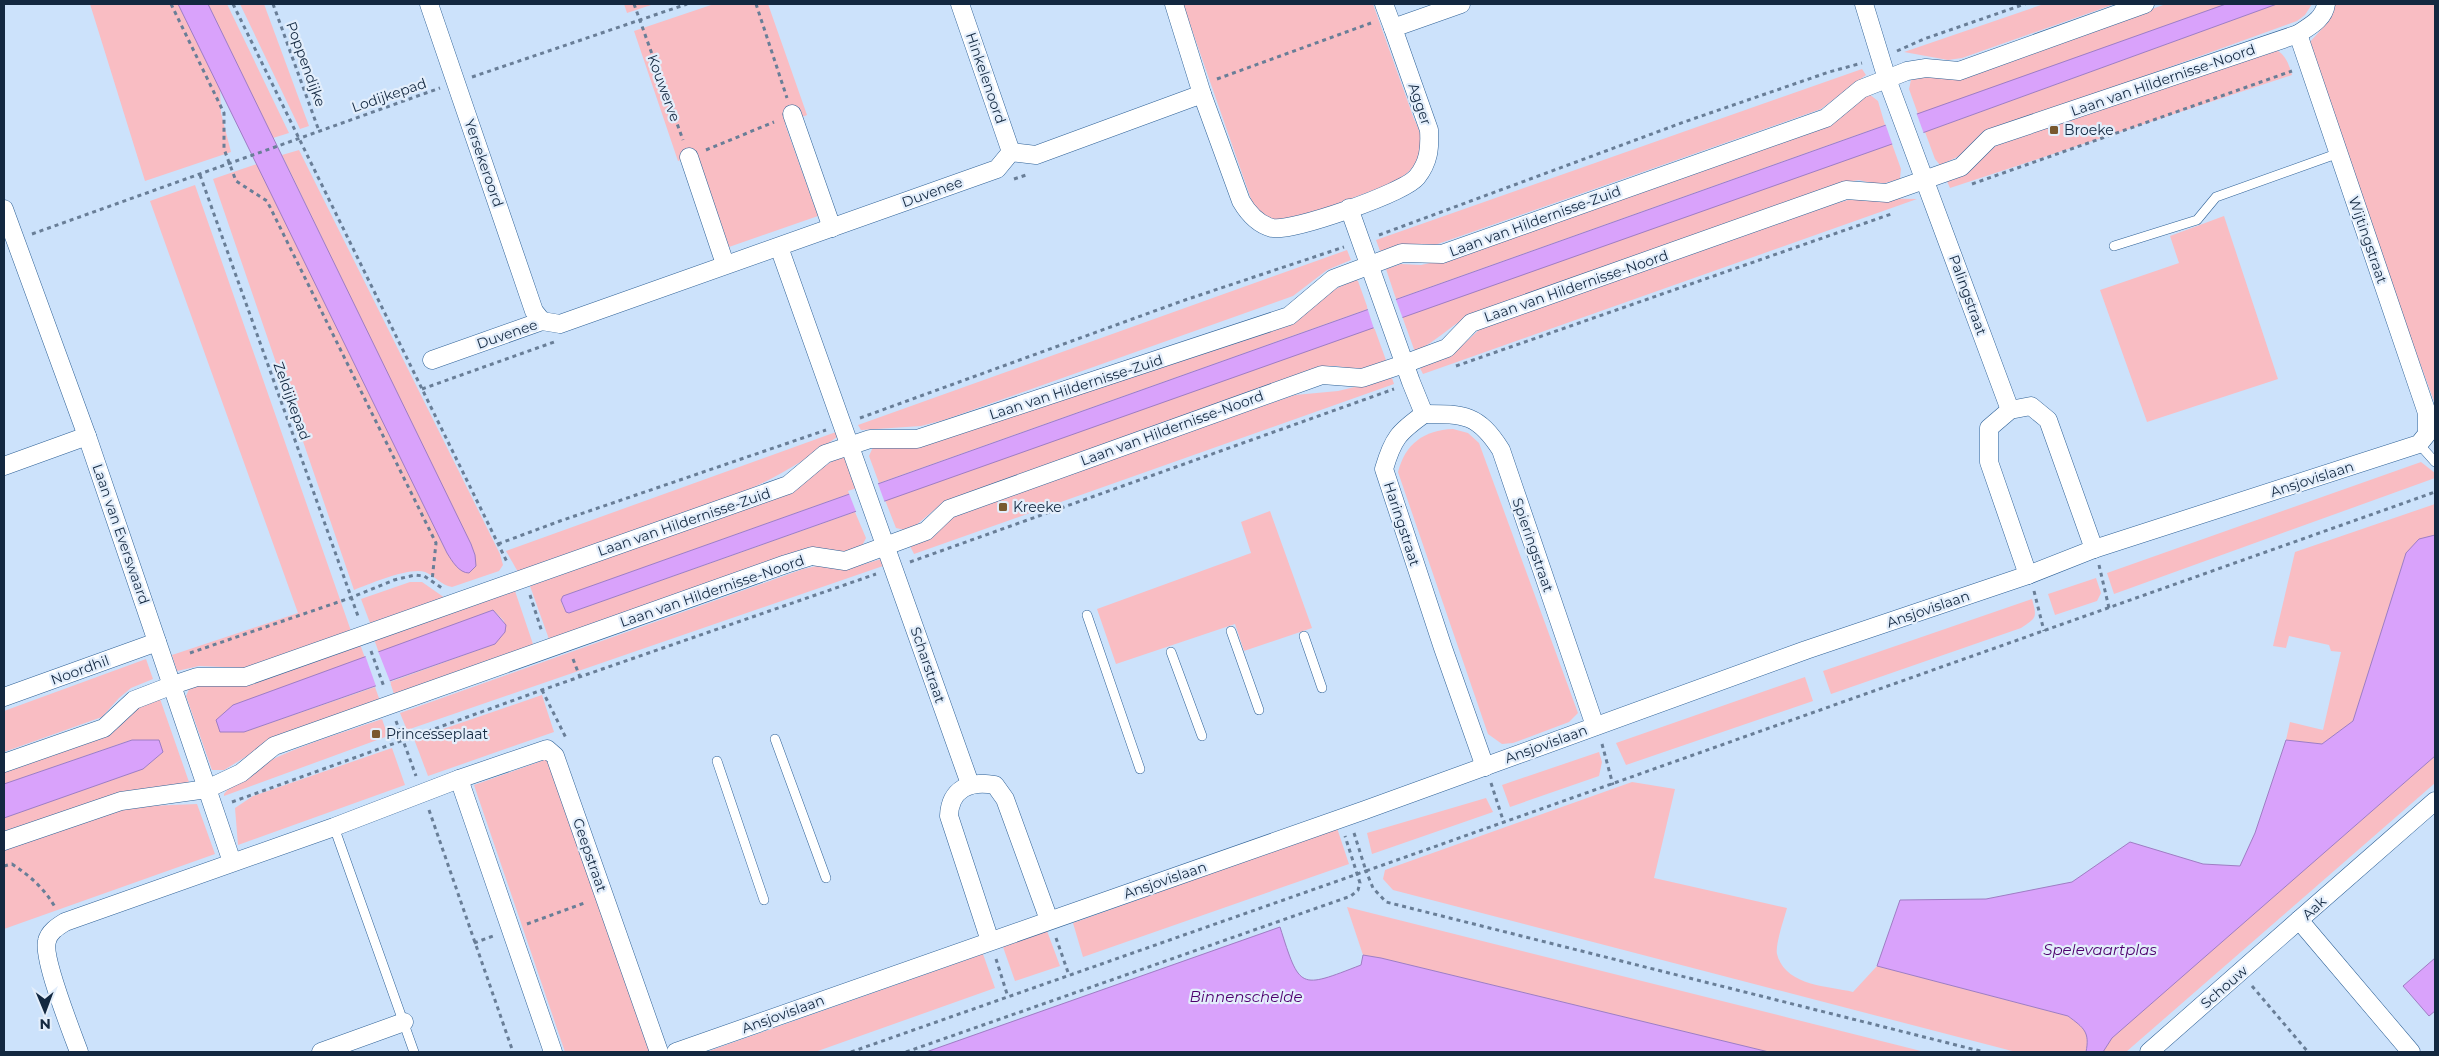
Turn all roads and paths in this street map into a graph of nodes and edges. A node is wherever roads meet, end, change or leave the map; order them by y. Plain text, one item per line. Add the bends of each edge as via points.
1 (170, 4) edge
2 (233, 4) edge
3 (272, 4) edge
4 (429, 4) edge
5 (634, 4) edge
6 (687, 4) edge
7 (756, 4) edge
8 (960, 4) edge
9 (1174, 4) edge
10 (1461, 4) edge
11 (1864, 4) edge
12 (2025, 4) edge
13 (2145, 4) edge
14 (2326, 4) edge
15 (1388, 16) edge
16 (640, 20) junction
17 (2298, 34) junction
18 (1880, 58) junction
19 (2309, 65) junction
20 (1887, 79) junction
21 (456, 83) junction
22 (1201, 90) junction
23 (792, 114) junction
24 (319, 131) junction
25 (299, 138) junction
26 (1011, 152) junction
27 (2339, 153) junction
28 (689, 157) junction
29 (229, 164) junction
30 (200, 175) junction
31 (1924, 180) junction
32 (1967, 186) dead end
33 (1349, 208) junction
34 (4, 209) edge
35 (1895, 212) dead end
36 (832, 228) junction
37 (1361, 242) junction
38 (9, 243) edge
39 (2114, 246) dead end
40 (779, 247) junction
41 (726, 264) junction
42 (1369, 265) junction
43 (542, 321) junction
44 (432, 360) dead end
45 (1404, 364) junction
46 (1448, 369) dead end
47 (1411, 382) junction
48 (2010, 410) junction
49 (1424, 414) junction
50 (842, 424) junction
51 (87, 436) junction
52 (2419, 444) junction
53 (850, 446) junction
54 (2435, 462) edge
55 (4, 466) edge
56 (2435, 492) edge
57 (498, 544) junction
58 (884, 546) junction
59 (2094, 549) junction
60 (508, 564) junction
61 (2109, 564) dead end
62 (2100, 567) junction
63 (893, 568) junction
64 (506, 570) dead end
65 (2092, 570) dead end
66 (524, 578) junction
67 (432, 581) junction
68 (2031, 583) junction
69 (2042, 588) dead end
70 (446, 591) dead end
71 (2024, 594) dead end
72 (350, 598) junction
73 (2109, 608) junction
74 (1087, 615) dead end
75 (1232, 631) dead end
76 (2044, 631) junction
77 (1304, 636) dead end
78 (367, 639) junction
79 (157, 642) junction
80 (548, 649) junction
81 (1171, 652) dead end
82 (190, 653) dead end
83 (172, 685) junction
84 (1322, 688) dead end
85 (542, 690) junction
86 (4, 697) edge
87 (388, 700) junction
88 (1258, 710) dead end
89 (1598, 734) junction
90 (1202, 736) dead end
91 (775, 739) dead end
92 (1609, 739) dead end
93 (402, 740) junction
94 (555, 756) junction
95 (717, 761) dead end
96 (4, 763) edge
97 (1485, 767) junction
98 (1140, 769) dead end
99 (459, 779) junction
100 (1500, 781) dead end
101 (970, 784) junction
102 (1491, 785) junction
103 (1613, 785) junction
104 (1482, 788) dead end
105 (207, 789) junction
106 (423, 794) junction
107 (2435, 801) edge
108 (213, 809) junction
109 (1504, 823) junction
110 (334, 827) junction
111 (4, 841) edge
112 (232, 862) junction
113 (4, 866) edge
114 (1366, 871) junction
115 (1356, 875) junction
116 (826, 878) dead end
117 (604, 896) junction
118 (764, 900) dead end
119 (1049, 920) junction
120 (2299, 920) junction
121 (65, 922) junction
122 (510, 930) junction
123 (990, 941) junction
124 (474, 942) junction
125 (2240, 973) junction
126 (1069, 975) junction
127 (1008, 997) junction
128 (404, 1022) junction
129 (79, 1052) edge
130 (321, 1052) edge
131 (414, 1052) edge
132 (513, 1052) edge
133 (553, 1052) edge
134 (659, 1052) edge
135 (676, 1052) edge
136 (851, 1052) edge
137 (906, 1052) edge
138 (1984, 1052) edge
139 (2149, 1052) edge
140 (2308, 1052) edge
141 (2411, 1052) edge

1 - 29 path via 224,113 224,149
2 - 25 path
3 - 24 path, Poppendijke
4 - 21 street, Yersekeroord
5 - 16 path, Kouwerve
6 - 16 path, Lodijkepad
7 - 23 path
8 - 26 street, Hinkelenoord
9 - 22 street
10 - 15 street
11 - 18 street
12 - 18 path
13 - 20 street, Laan van Hildernisse-Zuid via 1959,71 1926,68
14 - 17 street, Laan van Hildernisse-Noord via 2326,10 2318,20
15 - 22 path
15 - 33 street, Agger via 1429,130 1430,147 1426,164 1416,178 1402,188
16 - 21 path, Lodijkepad
16 - 28 path, Kouwerve
17 - 19 street, Wijtingstraat
17 - 31 street, Laan van Hildernisse-Noord via 1990,138 1961,167
18 - 20 street
18 - 37 path via 1829,72 1684,122
19 - 27 street, Wijtingstraat
19 - 32 path
20 - 31 street
20 - 42 street, Laan van Hildernisse-Zuid via 1861,89 1818,121 1442,254 1402,253
21 - 24 path, Lodijkepad
21 - 43 street, Yersekeroord via 534,311
22 - 26 street via 1036,155
22 - 33 street via 1241,201 1258,222 1284,229
23 - 28 path
23 - 36 street
24 - 25 path, Lodijkepad
25 - 29 path, Lodijkepad
25 - 57 path
26 - 36 street, Duvenee via 997,169
27 - 39 lane via 2216,197 2197,220
27 - 52 street, Wijtingstraat via 2427,413 2427,434
28 - 41 street
29 - 30 path, Lodijkepad
29 - 67 path via 236,181 266,201 436,543
30 - 38 path, Lodijkepad
30 - 72 path, Zeldijkepad
31 - 45 street, Laan van Hildernisse-Noord via 1887,192 1846,190 1471,323 1447,348
31 - 48 street, Palingstraat
33 - 37 street
34 - 38 street, Laan van Everswaard
35 - 46 path
36 - 40 street, Duvenee
37 - 42 street
37 - 50 path via 1182,301
38 - 51 street, Laan van Everswaard
40 - 41 street, Duvenee
40 - 50 street
41 - 43 street, Duvenee via 560,324
42 - 45 street
42 - 53 street, Laan van Hildernisse-Zuid via 1333,279 1289,316 917,439 870,439
43 - 44 street, Duvenee
45 - 47 street
45 - 58 street, Laan van Hildernisse-Noord via 1362,378 1322,375 949,509 926,531
47 - 49 street
47 - 63 path
48 - 59 street via 2031,406 2048,420
48 - 68 street via 1989,428 1989,462
49 - 89 street, Spieringstraat via 1451,414 1472,419 1488,430 1501,450
49 - 97 street, Haringstraat via 1407,426 1391,445 1384,469 1442,648
50 - 53 street
50 - 57 path
51 - 55 street
51 - 79 street, Laan van Everswaard
52 - 54 lane
52 - 59 street, Ansjovislaan
53 - 58 street
53 - 66 street, Laan van Hildernisse-Zuid via 825,454 788,486
56 - 73 path
57 - 60 path
58 - 63 street, Scharstraat
58 - 80 street, Laan van Hildernisse-Noord via 845,560 812,556 794,561
59 - 62 path
59 - 68 street, Ansjovislaan
60 - 64 path
60 - 66 path
61 - 62 path
62 - 65 path
62 - 73 path
63 - 85 path
63 - 101 street, Scharstraat
66 - 78 street, Laan van Hildernisse-Zuid
66 - 80 path
67 - 70 path
67 - 72 path via 415,575
68 - 69 path
68 - 71 path
68 - 76 path
68 - 89 street, Ansjovislaan via 1806,650
72 - 78 path, Zeldijkepad
72 - 82 path
73 - 76 path
74 - 98 lane
75 - 88 lane
76 - 103 path
77 - 84 lane
78 - 83 street, Laan van Hildernisse-Zuid via 245,676 197,677
78 - 87 path, Zeldijkepad
79 - 83 street, Laan van Everswaard
79 - 86 street, Noordhil
80 - 87 street, Laan van Hildernisse-Noord
81 - 90 lane
83 - 96 street, Laan van Hildernisse-Zuid via 134,700 104,728
83 - 105 street, Laan van Everswaard
85 - 93 path
85 - 94 path via 569,744
87 - 93 path, Zeldijkepad
87 - 105 street, Laan van Hildernisse-Noord via 274,746 241,773
89 - 92 path
89 - 97 street, Ansjovislaan
89 - 103 path
91 - 116 lane
93 - 106 path, Zeldijkepad
93 - 108 path
94 - 99 street via 547,749 537,751
94 - 117 street, Geepstraat
95 - 118 lane
97 - 102 path
97 - 119 street, Ansjovislaan
99 - 106 street
99 - 122 street
100 - 102 path
101 - 119 street via 995,785 1005,799
101 - 123 street via 949,802 949,816
102 - 104 path
102 - 109 path
103 - 109 path
105 - 108 street, Laan van Everswaard
105 - 111 street, Laan van Hildernisse-Noord via 121,801
106 - 110 street
106 - 124 path, Zeldijkepad
107 - 120 street, Aak
108 - 112 street, Laan van Everswaard
109 - 114 path
110 - 112 street
110 - 128 lane
112 - 121 street
113 - 121 path via 12,864 28,874 47,892
114 - 115 path
114 - 115 path via 1354,830 1345,834
114 - 138 path via 1373,888 1386,902
115 - 126 path
115 - 137 path via 1360,883 1351,896
117 - 122 path
117 - 134 street, Geepstraat
119 - 123 street, Ansjovislaan
119 - 126 path
120 - 125 street, Schouw
120 - 141 street, Aak
121 - 129 street via 55,928 46,942 49,964
122 - 124 path
122 - 133 street
123 - 127 path
123 - 135 street, Ansjovislaan
124 - 132 path, Zeldijkepad
125 - 139 street, Schouw
125 - 140 path
126 - 127 path
127 - 136 path
128 - 130 street
128 - 131 lane

